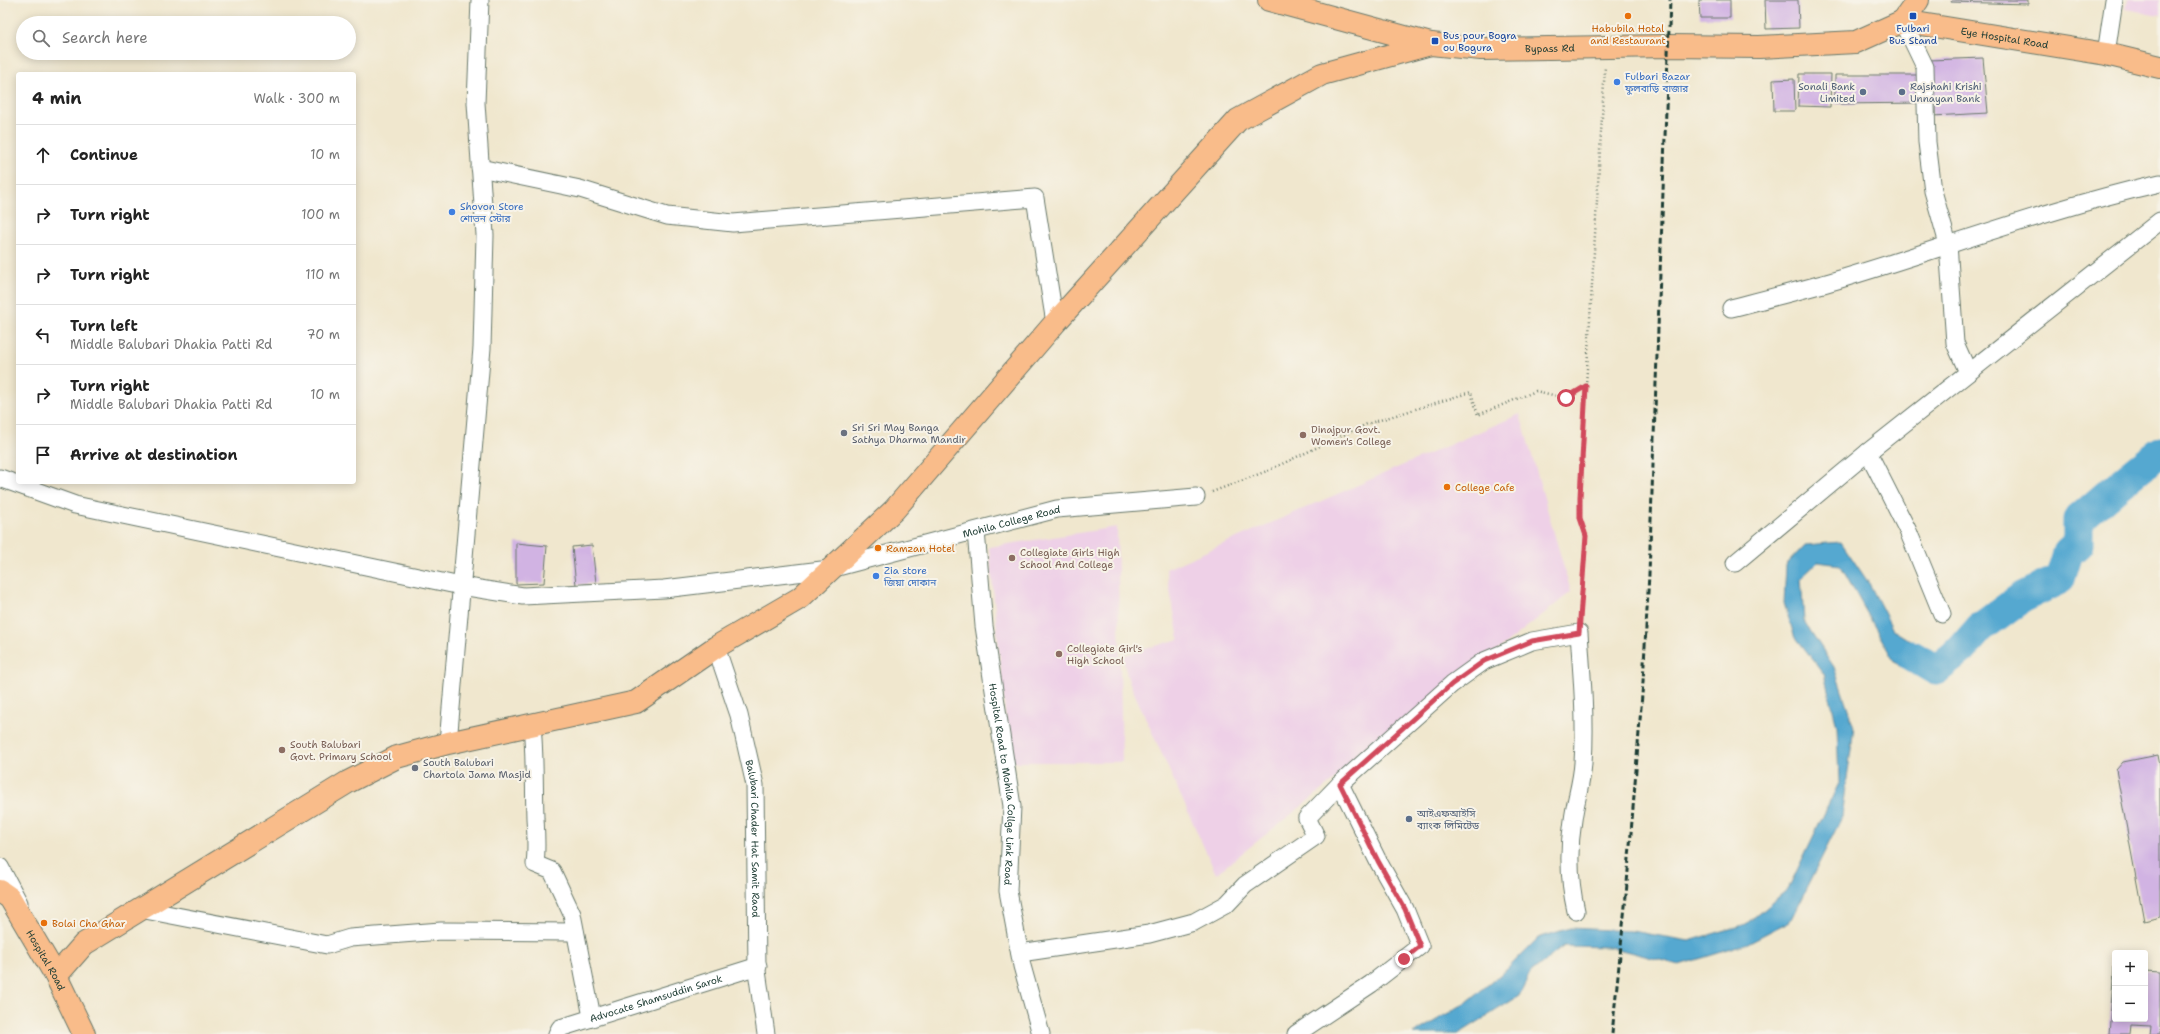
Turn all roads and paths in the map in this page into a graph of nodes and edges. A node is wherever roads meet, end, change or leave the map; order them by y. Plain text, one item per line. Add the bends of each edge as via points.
1 (480, 0) edge
2 (1269, 0) edge
3 (1918, 0) edge
4 (2114, 0) edge
5 (1903, 21) junction
6 (1431, 44) junction
7 (1605, 47) junction
8 (2106, 54) junction
9 (2160, 67) edge
10 (480, 168) junction
11 (2160, 183) edge
12 (2160, 221) edge
13 (1948, 244) junction
14 (1731, 308) dead end
15 (1054, 323) junction
16 (1968, 372) junction
17 (1586, 386) junction
18 (1868, 452) junction
19 (0, 478) edge
20 (16, 484) edge
21 (17, 484) edge
22 (1196, 498) joint
23 (976, 531) junction
24 (1735, 563) dead end
25 (830, 570) junction
26 (461, 586) junction
27 (1942, 614) dead end
28 (1579, 633) junction
29 (716, 647) junction
30 (532, 725) junction
31 (448, 743) junction
32 (1340, 784) junction
33 (0, 867) edge
34 (0, 891) edge
35 (140, 909) junction
36 (1576, 911) dead end
37 (575, 932) junction
38 (1020, 953) junction
39 (758, 966) junction
40 (56, 976) junction
41 (592, 1017) junction
42 (84, 1034) edge
43 (557, 1034) edge
44 (766, 1034) edge
45 (1041, 1034) edge
46 (1296, 1034) edge

1 - 10 street via 476,103
2 - 6 main road, Bypass Rd
3 - 5 main road
4 - 8 street
5 - 7 main road, Bypass Rd via 1856,42 1759,47
5 - 8 main road, Eye Hospital Road
5 - 13 street via 1925,67 1927,142 1933,191
6 - 7 main road, Bypass Rd via 1481,49
6 - 15 main road via 1322,74 1238,120
7 - 17 path via 1605,89
8 - 9 main road, Eye Hospital Road
10 - 15 street via 580,189 667,216 733,223 1035,198
10 - 26 street via 485,235 482,348
11 - 13 street
12 - 16 street
13 - 14 street via 1837,280
13 - 16 street via 1955,343
15 - 25 main road via 894,510
16 - 18 street
17 - 22 path via 1566,398 1536,391 1478,415 1471,392 1367,424 1267,470
17 - 28 path via 1580,518 1586,536
18 - 24 street
18 - 27 street via 1908,531
19 - 20 street, Mohila College Road
21 - 26 street, Mohila College Road via 75,505
22 - 23 street, Mohila College Road via 1057,509
23 - 25 street, Mohila College Road
23 - 38 street, Hospital Road to Mohila Collge Link Road via 984,626 1012,806 1008,891
25 - 26 street, Mohila College Road via 664,589 523,596
25 - 29 main road via 800,598
26 - 31 street
28 - 32 street via 1532,641 1484,661 1452,684
28 - 36 street via 1584,721 1583,765 1572,821 1569,861 1571,892
29 - 30 main road via 636,702
29 - 39 street, Balubari Chader Hat Samit Raod via 739,715 755,785
30 - 31 main road
30 - 37 street via 538,846 535,864 552,871 572,914
31 - 35 main road via 397,757 348,782
32 - 38 street via 1308,818 1316,836 1245,885 1227,904 1194,922 1149,934
32 - 46 street via 1405,909 1420,946 1372,984
33 - 40 street
34 - 40 main road, Hospital Road via 10,898
35 - 37 street via 327,945 350,938 441,931
35 - 40 main road via 84,944
37 - 41 street
38 - 45 street, Hospital Road to Mohila Collge Link Road
39 - 41 street, Advocate Shamsuddin Sarok
39 - 44 street, Balubari Chader Hat Samit Raod
40 - 42 main road, Hospital Road
41 - 43 street, Advocate Shamsuddin Sarok via 560,1028

